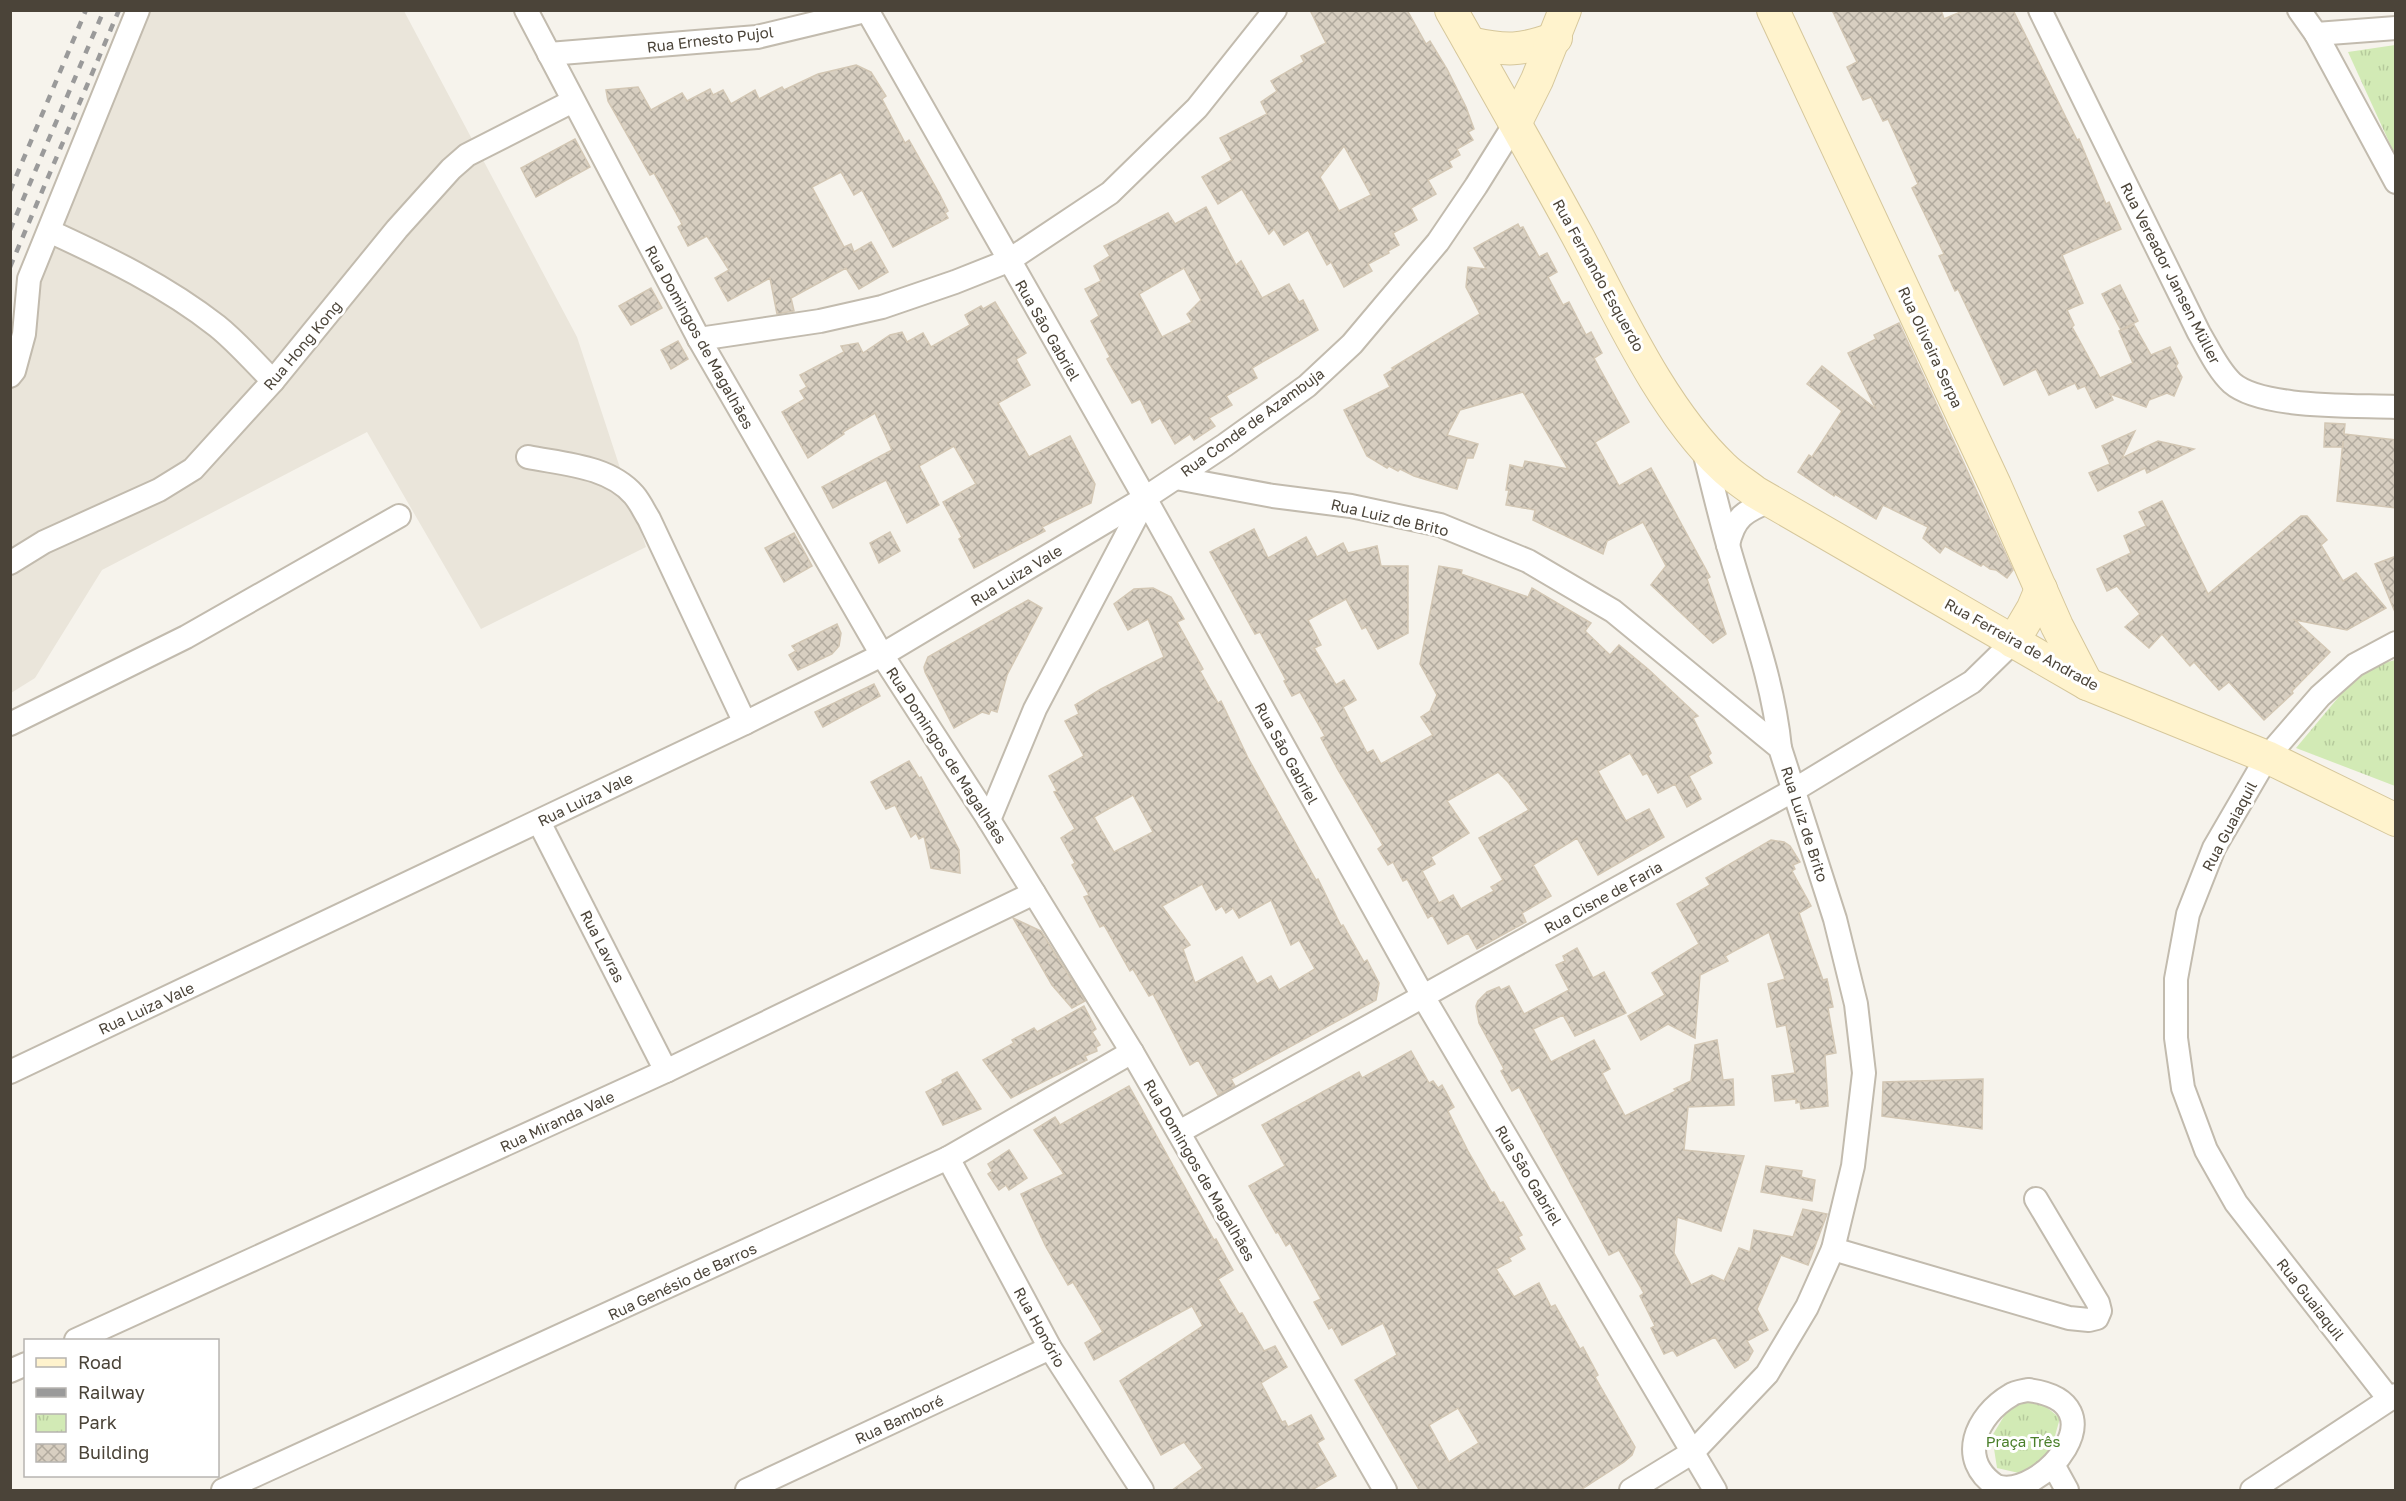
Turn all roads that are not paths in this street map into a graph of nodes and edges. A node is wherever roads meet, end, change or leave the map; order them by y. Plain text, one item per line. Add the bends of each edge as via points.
1 (138, 10) edge
2 (526, 10) edge
3 (1275, 10) edge
4 (1451, 10) edge
5 (1773, 10) edge
6 (2040, 10) edge
7 (2299, 10) edge
8 (868, 11) edge
9 (1560, 24) edge
10 (2396, 28) edge
11 (2316, 34) junction
12 (1470, 43) junction
13 (549, 54) junction
14 (573, 101) junction
15 (1516, 122) junction
16 (2396, 182) edge
17 (50, 231) junction
18 (1008, 261) junction
19 (699, 339) junction
20 (10, 376) edge
21 (273, 381) junction
22 (2396, 407) edge
23 (1702, 446) junction
24 (528, 457) dead end
25 (1176, 478) junction
26 (1145, 498) junction
27 (1770, 501) junction
28 (399, 516) dead end
29 (1728, 545) junction
30 (10, 563) edge
31 (2041, 589) junction
32 (2057, 626) junction
33 (2013, 642) junction
34 (2396, 643) edge
35 (882, 655) junction
36 (2087, 684) junction
37 (745, 723) junction
38 (10, 724) edge
39 (1780, 748) junction
40 (2266, 757) junction
41 (1794, 790) junction
42 (989, 820) junction
43 (2396, 820) edge
44 (539, 822) junction
45 (1034, 893) junction
46 (1424, 998) junction
47 (1132, 1052) junction
48 (666, 1071) junction
49 (10, 1072) edge
50 (1179, 1132) junction
51 (948, 1158) junction
52 (2036, 1199) dead end
53 (1833, 1249) junction
54 (80, 1339) edge
55 (1050, 1348) junction
56 (24, 1365) edge
57 (10, 1371) edge
58 (2392, 1397) edge
59 (1693, 1452) junction
60 (2056, 1470) junction
61 (223, 1491) edge
62 (747, 1491) edge
63 (1142, 1491) edge
64 (1384, 1491) edge
65 (1631, 1491) edge
66 (1715, 1491) edge
67 (2067, 1491) edge
68 (2252, 1491) edge

1 - 17 street
2 - 13 street, Rua Domingos de Magalhães
3 - 18 street via 1197,108 1110,193
4 - 12 street, Rua Fernando Esquerdo
5 - 31 street, Rua Oliveira Serpa
6 - 22 street, Rua Vereador Jansen Müller via 2199,333 2233,384 2254,396 2284,401
7 - 11 street
8 - 13 street, Rua Ernesto Pujol via 757,37
8 - 18 street, Rua São Gabriel
9 - 12 street via 1529,48
9 - 15 street, Rua Conde de Azambuja
10 - 11 street
11 - 16 street
12 - 15 street, Rua Fernando Esquerdo
13 - 14 street, Rua Domingos de Magalhães
14 - 19 street, Rua Domingos de Magalhães
14 - 21 street, Rua Hong Kong via 467,155 451,169
15 - 23 street, Rua Fernando Esquerdo via 1650,368
15 - 25 street, Rua Conde de Azambuja via 1438,242 1352,344 1307,386
17 - 20 street via 29,279 24,334
17 - 21 street via 112,260 178,299 218,327
18 - 19 street via 882,307 820,321
18 - 26 street, Rua São Gabriel
19 - 35 street, Rua Domingos de Magalhães
21 - 30 street, Rua Hong Kong via 193,469 159,490 44,542
23 - 27 street, Rua Ferreira de Andrade via 1724,469
23 - 29 street, Rua Fernando Esquerdo
24 - 37 street via 594,471 615,479 633,495 649,519
25 - 26 street, Rua Conde de Azambuja
25 - 39 street, Rua Luiz de Brito via 1351,506 1440,525 1528,561 1613,610
26 - 35 street, Rua Luiza Vale
26 - 42 street, Rua Conde de Azambuja via 1035,709
26 - 46 street, Rua São Gabriel
27 - 29 street via 1738,519
27 - 33 street, Rua Ferreira de Andrade
28 - 38 street via 186,637
29 - 39 street, Rua Fernando Esquerdo via 1765,665
31 - 32 street, Rua Oliveira Serpa
31 - 33 street
32 - 33 street
32 - 36 street, Rua Oliveira Serpa
33 - 36 street, Rua Ferreira de Andrade
33 - 41 street, Rua Cisne de Faria via 1972,682
34 - 40 street, Rua Guaiaquil via 2355,665 2319,696
35 - 37 street, Rua Luiza Vale
35 - 42 street, Rua Domingos de Magalhães
36 - 40 street, Rua Ferreira de Andrade
37 - 44 street, Rua Luiza Vale
39 - 41 street, Rua Luiz de Brito
40 - 43 street, Rua Ferreira de Andrade
40 - 58 street, Rua Guaiaquil via 2214,848 2188,914 2176,979 2176,1038 2183,1088 2205,1150 2236,1203
41 - 46 street, Rua Cisne de Faria
41 - 53 street, Rua Luiz de Brito via 1854,993 1864,1073 1853,1166
42 - 45 street, Rua Domingos de Magalhães
44 - 48 street, Rua Lavras
44 - 49 street, Rua Luiza Vale
45 - 47 street, Rua Domingos de Magalhães
45 - 48 street, Rua Miranda Vale
46 - 50 street, Rua Cisne de Faria
46 - 59 street, Rua São Gabriel
47 - 50 street, Rua Domingos de Magalhães
47 - 51 street, Rua Genésio de Barros
48 - 54 street, Rua Miranda Vale
50 - 64 street, Rua Domingos de Magalhães
51 - 55 street, Rua Honório
51 - 61 street, Rua Genésio de Barros
52 - 53 street via 2098,1303 2097,1318 2069,1318
53 - 59 street, Rua Luiz de Brito via 1807,1307 1767,1374
55 - 62 street, Rua Bamboré
55 - 63 street, Rua Honório
56 - 57 street
58 - 68 street
59 - 65 street, Rua Luiz de Brito
59 - 66 street, Rua São Gabriel
60 - 60 street via 2021,1490 2000,1489 1983,1477 1978,1468 1973,1458 1974,1437 2011,1394 2045,1392 2060,1401 2070,1416 2073,1433 2069,1450
60 - 67 street

